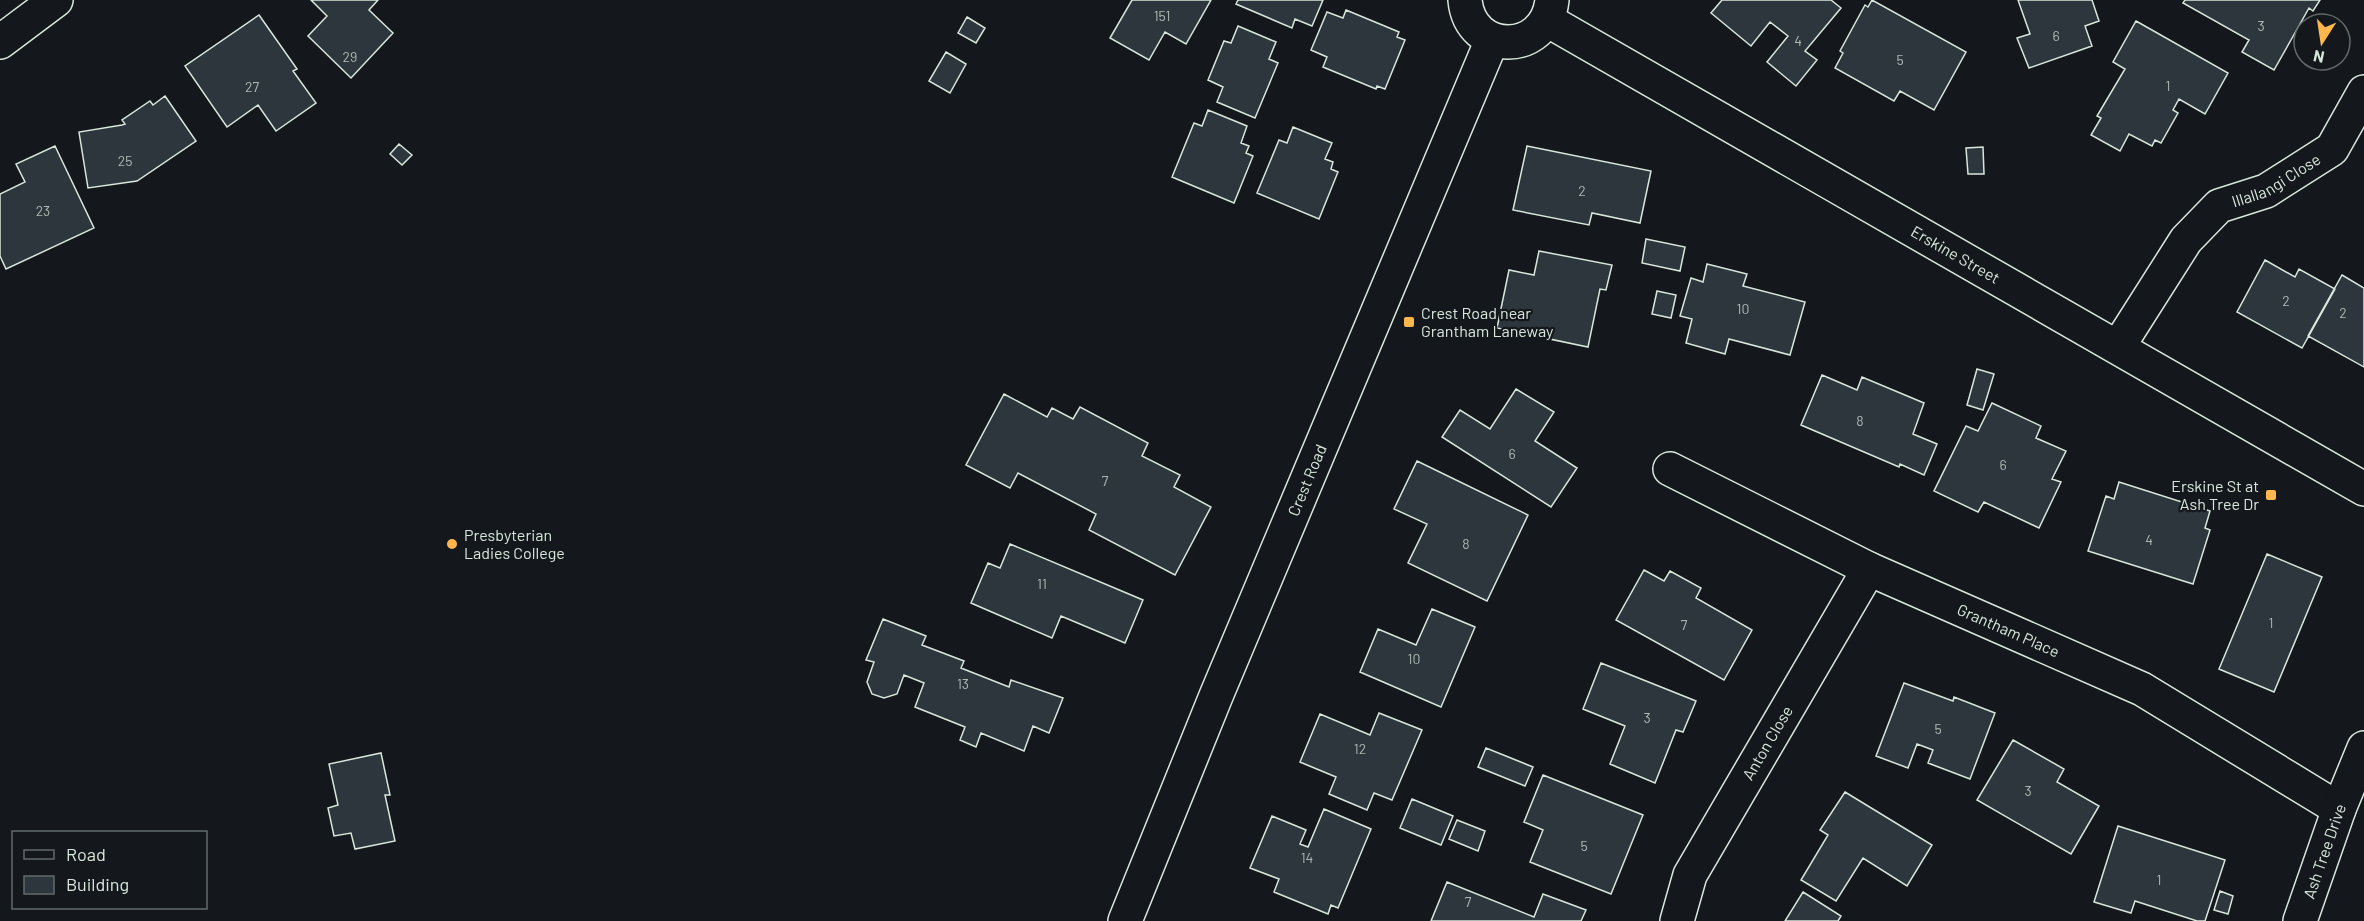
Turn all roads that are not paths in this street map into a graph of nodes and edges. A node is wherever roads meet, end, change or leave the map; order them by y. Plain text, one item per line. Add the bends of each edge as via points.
1 (56, 0) edge
2 (1465, 0) edge
3 (1550, 10) edge
4 (1492, 40) junction
5 (0, 42) edge
6 (2364, 92) edge
7 (2118, 347) junction
8 (1670, 469) dead end
9 (2364, 489) edge
10 (1869, 569) junction
11 (2364, 748) edge
12 (2339, 809) junction
13 (1125, 921) edge
14 (1677, 921) edge
15 (2300, 921) edge

1 - 5 street
2 - 4 street via 1466,13 1476,29
3 - 4 street via 1538,32 1524,40
3 - 7 street, Erskine Street
4 - 13 street, Crest Road
6 - 7 street, Illallangi Close via 2332,149 2266,191 2219,206 2186,240
7 - 9 street, Erskine Street
8 - 10 street, Grantham Place
10 - 12 street, Grantham Place via 2142,690
10 - 14 street, Anton Close via 1690,875
11 - 12 street, Ash Tree Drive
12 - 15 street, Ash Tree Drive

